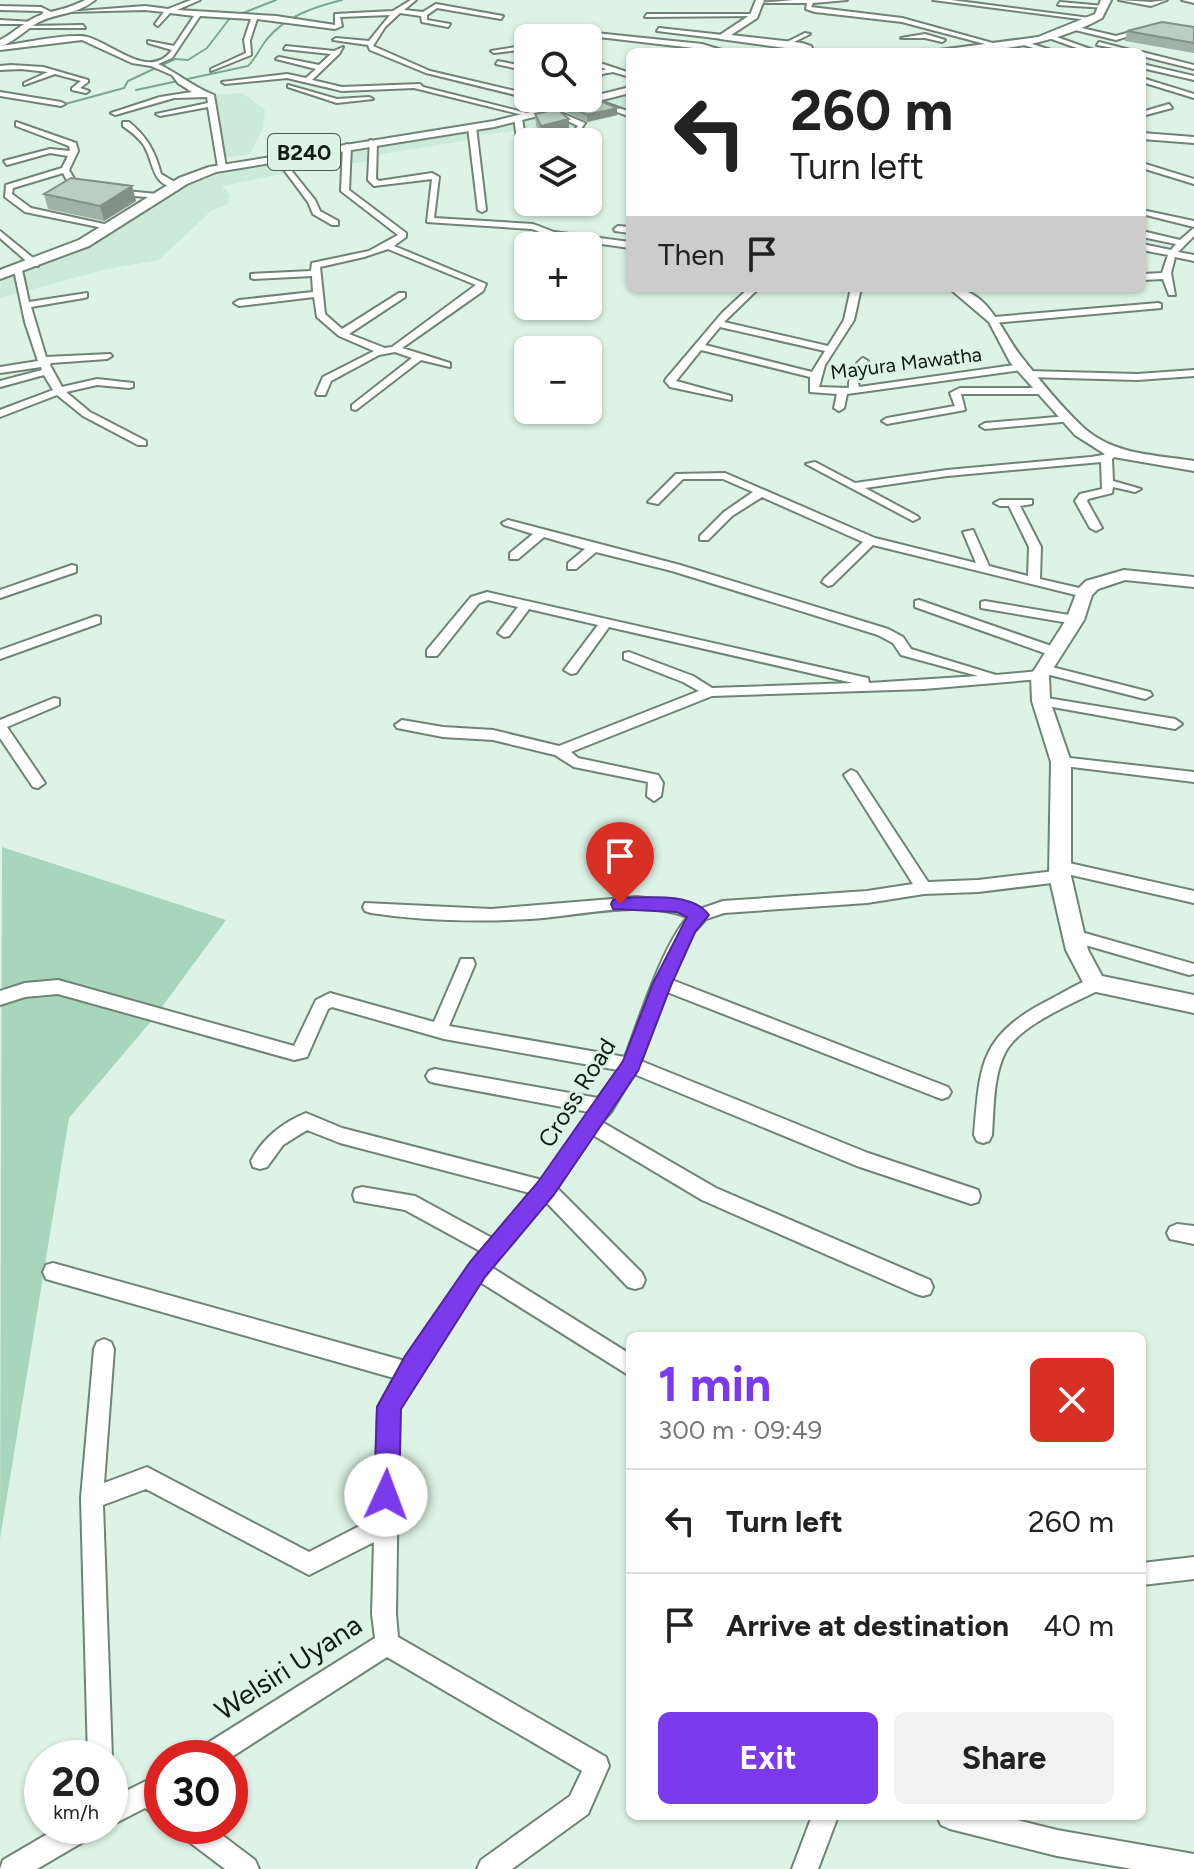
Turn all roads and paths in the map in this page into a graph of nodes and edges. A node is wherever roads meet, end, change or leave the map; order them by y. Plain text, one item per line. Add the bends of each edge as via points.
1 (91, 0) edge
2 (197, 0) edge
3 (844, 0) edge
4 (936, 0) edge
5 (1122, 0) edge
6 (1164, 0) edge
7 (1185, 0) edge
8 (414, 1) edge
9 (760, 1) edge
10 (811, 1) edge
11 (1194, 1) edge
12 (164, 2) edge
13 (143, 3) edge
14 (1052, 4) dead end
15 (1105, 4) edge
16 (0, 8) edge
17 (128, 8) junction
18 (168, 11) junction
19 (70, 12) junction
20 (394, 12) junction
21 (424, 14) junction
22 (997, 14) dead end
23 (198, 15) junction
24 (324, 15) dead end
25 (337, 15) junction
26 (647, 16) dead end
27 (754, 16) junction
28 (255, 17) junction
29 (501, 17) dead end
30 (126, 19) dead end
31 (1092, 20) junction
32 (0, 22) edge
33 (34, 23) junction
34 (698, 23) dead end
35 (158, 24) dead end
36 (448, 25) dead end
37 (1159, 26) edge
38 (83, 27) dead end
39 (1072, 28) junction
40 (659, 30) dead end
41 (1054, 31) junction
42 (687, 34) junction
43 (807, 34) dead end
44 (602, 36) edge
45 (723, 37) junction
46 (904, 38) dead end
47 (301, 40) dead end
48 (336, 40) dead end
49 (150, 42) dead end
50 (372, 43) junction
51 (1023, 43) junction
52 (784, 45) junction
53 (0, 46) edge
54 (611, 46) dead end
55 (623, 47) dead end
56 (1004, 47) junction
57 (286, 48) junction
58 (714, 48) edge
59 (808, 48) edge
60 (966, 48) edge
61 (997, 48) edge
62 (1039, 48) edge
63 (1086, 48) edge
64 (1117, 48) edge
65 (177, 49) junction
66 (514, 49) edge
67 (494, 51) dead end
68 (1146, 55) edge
69 (222, 59) dead end
70 (235, 62) junction
71 (498, 63) dead end
72 (602, 65) edge
73 (155, 66) junction
74 (514, 66) edge
75 (1146, 67) edge
76 (1194, 67) edge
77 (0, 68) edge
78 (322, 68) junction
79 (615, 69) junction
80 (189, 70) dead end
81 (213, 70) dead end
82 (602, 72) edge
83 (54, 73) junction
84 (626, 73) edge
85 (445, 76) junction
86 (178, 78) junction
87 (266, 78) junction
88 (1194, 78) edge
89 (308, 80) junction
90 (1146, 81) edge
91 (225, 82) dead end
92 (26, 84) dead end
93 (419, 87) junction
94 (86, 91) dead end
95 (626, 92) edge
96 (199, 93) junction
97 (514, 93) edge
98 (0, 94) edge
99 (1194, 96) edge
100 (392, 97) dead end
101 (378, 98) dead end
102 (602, 98) edge
103 (602, 103) edge
104 (61, 104) dead end
105 (211, 104) junction
106 (1169, 106) dead end
107 (545, 112) edge
108 (551, 112) edge
109 (115, 113) dead end
110 (626, 113) edge
111 (1146, 113) edge
112 (160, 114) dead end
113 (524, 117) junction
114 (19, 124) dead end
115 (126, 124) dead end
116 (472, 127) junction
117 (525, 128) edge
118 (579, 128) edge
119 (1146, 136) edge
120 (1192, 139) edge
121 (373, 142) junction
122 (347, 146) junction
123 (72, 154) junction
124 (276, 157) junction
125 (7, 163) dead end
126 (1146, 166) edge
127 (222, 167) junction
128 (65, 170) junction
129 (1194, 182) edge
130 (175, 186) junction
131 (157, 196) junction
132 (482, 210) dead end
133 (1146, 212) edge
134 (335, 223) dead end
135 (1194, 224) edge
136 (110, 228) junction
137 (618, 229) dead end
138 (626, 230) edge
139 (1194, 231) edge
140 (0, 234) edge
141 (1146, 235) edge
142 (1182, 243) junction
143 (626, 244) edge
144 (387, 246) junction
145 (1146, 248) edge
146 (1172, 253) junction
147 (1194, 258) edge
148 (35, 264) junction
149 (18, 270) junction
150 (0, 275) edge
151 (254, 276) dead end
152 (1165, 276) junction
153 (1146, 277) edge
154 (318, 283) junction
155 (750, 292) edge
156 (854, 292) edge
157 (960, 292) edge
158 (1172, 293) dead end
159 (84, 295) dead end
160 (402, 295) dead end
161 (239, 303) dead end
162 (26, 305) junction
163 (1158, 306) dead end
164 (994, 320) junction
165 (718, 324) junction
166 (342, 334) junction
167 (699, 346) junction
168 (389, 350) junction
169 (832, 350) junction
170 (107, 356) dead end
171 (419, 357) junction
172 (0, 361) edge
173 (863, 361) dead end
174 (45, 362) junction
175 (446, 365) dead end
176 (1153, 366) dead end
177 (0, 370) edge
178 (1025, 370) junction
179 (1194, 373) edge
180 (814, 375) junction
181 (1162, 375) junction
182 (0, 384) edge
183 (129, 385) dead end
184 (61, 391) junction
185 (848, 391) junction
186 (1043, 391) junction
187 (321, 393) dead end
188 (727, 398) dead end
189 (356, 407) dead end
190 (839, 408) dead end
191 (0, 414) edge
192 (1068, 419) junction
193 (887, 421) dead end
194 (985, 426) dead end
195 (142, 443) dead end
196 (1110, 456) junction
197 (811, 464) dead end
198 (1194, 466) edge
199 (1109, 483) junction
200 (854, 486) junction
201 (1135, 489) dead end
202 (761, 492) junction
203 (654, 502) dead end
204 (1028, 502) dead end
205 (913, 518) dead end
206 (508, 523) dead end
207 (1096, 528) dead end
208 (969, 532) dead end
209 (542, 533) junction
210 (704, 538) dead end
211 (871, 541) junction
212 (594, 548) junction
213 (514, 556) dead end
214 (572, 566) dead end
215 (72, 569) dead end
216 (984, 569) junction
217 (1034, 580) junction
218 (828, 582) dead end
219 (1194, 582) edge
220 (1084, 593) junction
221 (0, 594) edge
222 (919, 604) dead end
223 (526, 605) junction
224 (985, 605) dead end
225 (96, 620) dead end
226 (1075, 620) junction
227 (606, 623) junction
228 (504, 633) dead end
229 (1055, 652) junction
230 (432, 653) dead end
231 (0, 655) edge
232 (629, 656) dead end
233 (571, 670) dead end
234 (1042, 672) junction
235 (1001, 678) junction
236 (884, 686) junction
237 (710, 692) junction
238 (1145, 695) dead end
239 (1041, 701) junction
240 (54, 702) dead end
241 (1175, 724) dead end
242 (402, 725) dead end
243 (0, 726) edge
244 (560, 751) junction
245 (1061, 762) junction
246 (851, 775) dead end
247 (1194, 777) edge
248 (38, 783) dead end
249 (654, 796) dead end
250 (1060, 872) junction
251 (924, 888) junction
252 (1194, 897) edge
253 (371, 907) dead end
254 (700, 915) junction
255 (1074, 936) junction
256 (467, 964) dead end
257 (1189, 969) dead end
258 (662, 983) junction
259 (1095, 984) junction
260 (0, 998) edge
261 (1194, 1004) edge
262 (439, 1030) junction
263 (631, 1065) junction
264 (435, 1076) dead end
265 (942, 1092) dead end
266 (605, 1107) junction
267 (591, 1125) junction
268 (983, 1135) dead end
269 (260, 1161) dead end
270 (546, 1189) junction
271 (362, 1195) dead end
272 (971, 1196) dead end
273 (494, 1249) junction
274 (477, 1269) junction
275 (53, 1272) dead end
276 (635, 1280) dead end
277 (923, 1287) dead end
278 (104, 1349) dead end
279 (626, 1363) edge
280 (409, 1372) junction
281 (92, 1498) junction
282 (385, 1525) junction
283 (1194, 1568) edge
284 (1146, 1574) edge
285 (387, 1644) junction
286 (99, 1740) edge
287 (235, 1740) edge
288 (823, 1820) edge
289 (966, 1820) edge
290 (55, 1844) edge
291 (213, 1844) edge
292 (1194, 1867) edge
293 (12, 1869) edge
294 (246, 1869) edge
295 (490, 1869) edge
296 (805, 1869) edge

1 - 19 street
2 - 18 street
3 - 10 street
4 - 31 street
5 - 6 street
7 - 11 street
8 - 20 street
9 - 10 street
9 - 27 street
10 - 56 street via 808,8 815,10 902,20
12 - 13 street
13 - 17 street
13 - 18 street
14 - 15 street
15 - 31 main road
16 - 33 street via 48,12
17 - 19 street
17 - 30 street
18 - 23 street
18 - 35 street
19 - 33 street
20 - 21 street
20 - 25 street
20 - 50 street
21 - 29 street via 436,6
21 - 36 street via 424,21
22 - 31 street
23 - 28 street
23 - 65 street
24 - 25 street
25 - 28 street via 337,27
26 - 27 street
27 - 45 street
28 - 70 street via 247,40 249,54
31 - 39 main road
32 - 33 street
33 - 38 street
33 - 53 street
34 - 42 street
37 - 39 street via 1116,38
39 - 41 main road
40 - 42 street
41 - 51 main road
41 - 63 street
41 - 64 street
42 - 45 street
43 - 52 street
44 - 58 street
45 - 52 street
46 - 60 street via 925,36
47 - 57 street
48 - 50 street
49 - 65 street
50 - 85 street via 372,49
51 - 56 main road
51 - 62 street
52 - 59 street
53 - 73 street via 83,38
54 - 55 street
56 - 61 main road
57 - 78 street via 278,56
57 - 78 street via 340,50
65 - 73 street
66 - 67 street
68 - 76 street
69 - 70 street
70 - 81 street
71 - 74 street
72 - 79 street
73 - 86 street
75 - 88 street
77 - 83 street via 23,65
78 - 89 street
79 - 82 street
79 - 84 street
80 - 86 street
83 - 92 street
83 - 94 street via 86,81 73,88
85 - 93 street
85 - 97 street
86 - 96 street
87 - 89 street
87 - 91 street
87 - 101 street via 337,101
89 - 93 street via 342,89
90 - 99 street
93 - 100 street
93 - 113 street
95 - 102 main road, B240
96 - 105 street via 210,95
96 - 109 street
98 - 104 street
103 - 110 street
105 - 112 street
105 - 127 street
106 - 111 street
107 - 113 main road, B240
108 - 118 street
113 - 116 main road, B240
113 - 117 street
114 - 123 street via 73,145
115 - 130 street via 153,155 160,179
116 - 121 main road, B240
116 - 132 street
119 - 120 street
121 - 122 main road, B240
121 - 143 street via 372,180 377,184 423,174 436,179 430,220 533,227
122 - 124 main road, B240
122 - 144 street via 345,191 403,235
123 - 125 street via 50,151
123 - 128 street
124 - 127 main road, B240
124 - 134 street via 316,212
126 - 129 street
127 - 130 main road, B240
128 - 131 street via 77,187
128 - 136 street via 9,187 8,195 28,210
130 - 131 main road, B240
131 - 136 main road, B240
133 - 135 street
136 - 148 main road, B240
137 - 138 street
139 - 142 street
140 - 148 street
141 - 142 street
142 - 146 street
144 - 154 street via 347,261 315,265
144 - 168 street via 481,284
145 - 146 street
146 - 147 street
146 - 152 street
148 - 149 main road, B240
149 - 150 main road, B240
149 - 162 street
151 - 154 street
152 - 153 street
152 - 158 street
154 - 161 street
154 - 166 street via 320,315
155 - 165 street
156 - 169 street, Mayura Mawatha via 849,321
157 - 164 street
159 - 162 street
160 - 166 street
162 - 174 street
163 - 164 street
164 - 178 street
165 - 167 street
165 - 169 street
166 - 168 street
167 - 180 street
167 - 188 street via 671,383
168 - 171 street
168 - 187 street via 327,379
169 - 180 street, Mayura Mawatha
170 - 174 street
171 - 175 street
171 - 189 street
172 - 174 street
173 - 185 street
174 - 177 street
174 - 182 street
174 - 184 street
176 - 181 street
178 - 181 street, Mayura Mawatha
178 - 185 street, Mayura Mawatha
178 - 186 street
179 - 181 street, Mayura Mawatha
180 - 185 street, Mayura Mawatha via 814,390
183 - 184 street via 112,380
184 - 191 street
184 - 195 street via 68,401
185 - 190 street
186 - 192 street
186 - 193 street via 960,391 955,393 961,408
192 - 194 street
192 - 196 street
196 - 198 street
196 - 199 street
196 - 200 street
197 - 200 street
199 - 201 street
199 - 207 street via 1105,493 1081,501
200 - 205 street
202 - 203 street via 725,476 680,476
202 - 210 street
202 - 211 street
204 - 217 street via 1007,503 1035,547
206 - 209 street
208 - 216 street
209 - 212 street
209 - 213 street
211 - 216 street
211 - 218 street
212 - 214 street
212 - 235 street via 883,632 906,652
215 - 221 street
216 - 217 street
217 - 220 street
219 - 220 street via 1124,575 1092,585
220 - 226 street
222 - 229 street
223 - 227 street
223 - 228 street
223 - 230 street via 487,596 475,600
224 - 226 street
225 - 231 street
226 - 229 street
227 - 233 street
227 - 236 street
229 - 234 street
232 - 237 street
234 - 235 street
234 - 238 street
234 - 239 street
235 - 236 street
236 - 237 street
237 - 244 street
239 - 241 street
239 - 245 street
240 - 243 street
242 - 244 street via 493,735
243 - 248 street
244 - 249 street via 574,762 653,778
245 - 247 street
245 - 250 street
246 - 251 street
250 - 251 street via 978,886
250 - 252 street
250 - 255 street
251 - 254 street via 723,907
253 - 254 street via 530,913 620,904 679,905
254 - 258 street, Cross Road via 688,928
255 - 257 street
255 - 259 street
256 - 262 street
258 - 263 street, Cross Road
258 - 265 street
259 - 261 street
259 - 268 street via 1014,1030 1000,1045 989,1077
260 - 262 street via 58,987 294,1053 301,1052 322,1005 330,1000
262 - 263 street
263 - 266 street, Cross Road
263 - 272 street via 864,1160
264 - 266 street
266 - 267 street, Cross Road
267 - 270 street, Cross Road
267 - 277 street via 709,1194
269 - 270 street via 277,1139 306,1121 340,1135
270 - 273 street, Cross Road
270 - 276 street
271 - 273 street via 408,1202
273 - 274 street, Cross Road
274 - 279 street
274 - 280 street, Cross Road
275 - 280 street
278 - 281 street
280 - 282 street, Cross Road via 389,1407
281 - 282 street via 147,1478 309,1564
281 - 286 street
282 - 285 street, Welsiri Uyana
283 - 284 street
285 - 287 street, Welsiri Uyana
285 - 295 street via 597,1766 579,1805
288 - 296 street
289 - 292 street via 1057,1843
290 - 293 street
291 - 294 street

